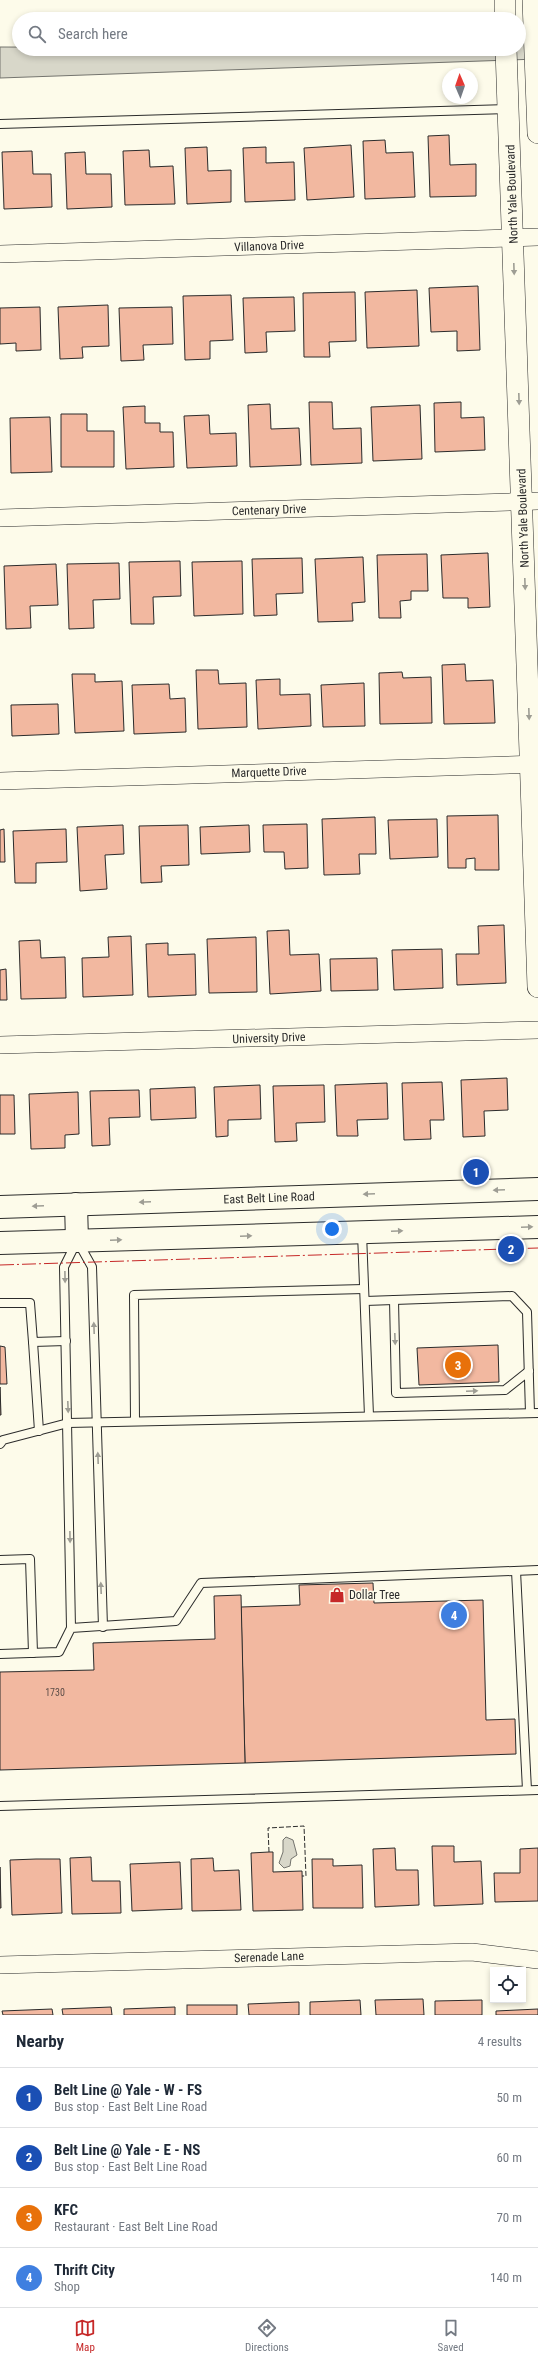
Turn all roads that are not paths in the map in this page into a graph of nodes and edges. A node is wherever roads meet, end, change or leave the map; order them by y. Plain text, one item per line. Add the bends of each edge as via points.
1 (505, 0) edge
2 (533, 0) edge
3 (505, 12) edge
4 (506, 56) edge
5 (508, 99) junction
6 (0, 124) edge
7 (538, 133) edge
8 (538, 237) edge
9 (513, 238) junction
10 (0, 254) edge
11 (530, 502) edge
12 (0, 518) edge
13 (534, 764) edge
14 (0, 781) edge
15 (538, 987) edge
16 (538, 1030) edge
17 (0, 1045) edge
18 (538, 1189) edge
19 (76, 1204) junction
20 (0, 1207) edge
21 (538, 1227) edge
22 (362, 1232) junction
23 (77, 1241) junction
24 (0, 1243) edge
25 (364, 1289) junction
26 (394, 1300) junction
27 (365, 1301) junction
28 (0, 1303) edge
29 (66, 1341) junction
30 (33, 1342) junction
31 (528, 1371) junction
32 (534, 1413) edge
33 (369, 1416) junction
34 (134, 1421) junction
35 (97, 1422) junction
36 (68, 1423) junction
37 (39, 1431) junction
38 (0, 1444) edge
39 (0, 1560) edge
40 (538, 1570) edge
41 (516, 1571) junction
42 (102, 1627) junction
43 (71, 1628) junction
44 (33, 1653) junction
45 (0, 1654) edge
46 (527, 1790) junction
47 (538, 1790) edge
48 (0, 1806) edge
49 (538, 1960) edge
50 (0, 1965) edge

1 - 3 street
2 - 7 street
4 - 5 street, North Yale Boulevard
5 - 6 lane
5 - 9 street, North Yale Boulevard
8 - 9 street, Villanova Drive
9 - 10 street, Villanova Drive
9 -> 11 street, North Yale Boulevard
11 - 12 street, Centenary Drive
11 -> 13 street, North Yale Boulevard
13 - 14 street, Marquette Drive
13 - 15 street, North Yale Boulevard
16 - 17 street, University Drive
18 -> 19 main road, East Belt Line Road
19 -> 20 main road, East Belt Line Road
19 - 23 main road
22 -> 21 main road
23 -> 22 main road
22 - 25 lane
23 - 24 main road
23 -> 29 lane via 64,1267
35 -> 23 lane via 92,1267
25 - 27 lane
25 - 34 lane via 134,1295
26 - 27 lane
26 - 31 lane via 512,1296 527,1312
26 -> 31 lane via 396,1393 505,1390
27 - 33 lane
28 - 30 lane via 30,1303
29 - 30 lane
29 -> 36 lane
30 - 37 lane
31 - 32 lane
32 - 33 lane
33 - 34 lane
34 - 35 lane
35 - 36 lane
42 -> 35 lane
36 - 37 lane
36 -> 43 lane
37 - 38 lane via 3,1440
39 - 44 lane via 30,1559
40 - 41 lane
41 - 42 lane via 201,1583 176,1621
41 - 46 lane
42 - 43 lane
43 - 44 lane via 59,1652
44 - 45 lane
46 - 47 lane
46 - 48 lane
49 - 50 street, Serenade Lane via 472,1952

